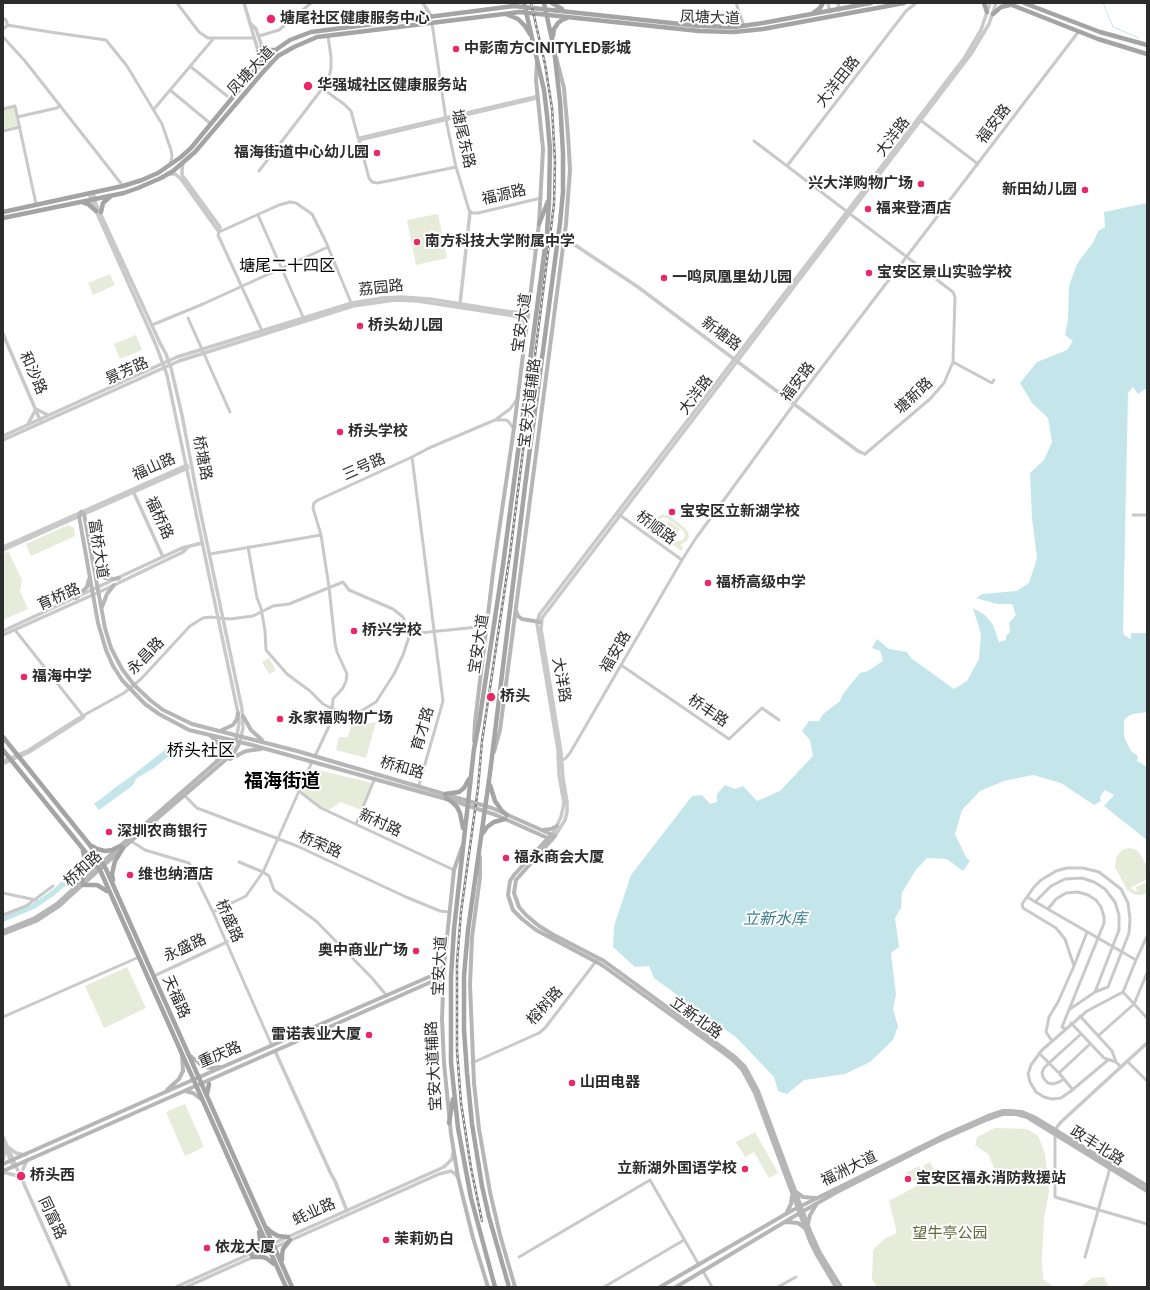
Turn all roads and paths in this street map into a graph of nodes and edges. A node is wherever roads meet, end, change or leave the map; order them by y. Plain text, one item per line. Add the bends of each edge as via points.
1 (177, 3) edge
2 (244, 3) edge
3 (311, 3) edge
4 (423, 3) edge
5 (507, 3) edge
6 (552, 3) edge
7 (736, 3) edge
8 (823, 3) edge
9 (828, 3) edge
10 (838, 3) edge
11 (845, 3) edge
12 (871, 3) edge
13 (902, 3) edge
14 (916, 3) edge
15 (984, 3) edge
16 (990, 3) edge
17 (996, 3) edge
18 (1024, 3) edge
19 (524, 4) edge
20 (1009, 4) edge
21 (544, 6) edge
22 (855, 6) junction
23 (499, 7) junction
24 (483, 9) junction
25 (839, 9) junction
26 (567, 11) junction
27 (830, 11) junction
28 (906, 11) junction
29 (526, 12) junction
30 (987, 12) junction
31 (500, 14) junction
32 (546, 14) junction
33 (809, 14) junction
34 (993, 14) junction
35 (841, 15) junction
36 (431, 16) junction
37 (484, 16) junction
38 (832, 16) junction
39 (3, 18) edge
40 (571, 18) junction
41 (432, 23) junction
42 (251, 24) junction
43 (7, 25) junction
44 (744, 26) junction
45 (3, 29) edge
46 (1079, 31) junction
47 (259, 36) junction
48 (328, 36) junction
49 (3, 37) edge
50 (214, 38) junction
51 (254, 38) junction
52 (295, 38) junction
53 (532, 39) junction
54 (553, 42) junction
55 (1136, 42) junction
56 (298, 44) junction
57 (1147, 45) edge
58 (262, 47) junction
59 (554, 49) junction
60 (276, 50) junction
61 (1134, 51) junction
62 (258, 52) junction
63 (1147, 54) edge
64 (537, 59) junction
65 (265, 60) junction
66 (270, 64) junction
67 (190, 66) junction
68 (256, 69) junction
69 (323, 89) junction
70 (170, 90) junction
71 (236, 93) junction
72 (226, 96) dead end
73 (538, 97) junction
74 (241, 98) junction
75 (60, 105) junction
76 (3, 109) edge
77 (154, 109) junction
78 (17, 117) junction
79 (445, 119) junction
80 (919, 120) junction
81 (211, 124) junction
82 (20, 127) junction
83 (3, 131) edge
84 (359, 139) junction
85 (754, 141) dead end
86 (171, 150) junction
87 (181, 157) junction
88 (183, 163) junction
89 (978, 164) junction
90 (169, 166) junction
91 (787, 166) junction
92 (456, 167) junction
93 (259, 171) dead end
94 (168, 174) junction
95 (123, 186) junction
96 (91, 192) junction
97 (112, 195) junction
98 (550, 196) junction
99 (541, 198) junction
100 (93, 199) junction
101 (78, 202) junction
102 (36, 204) junction
103 (98, 211) junction
104 (3, 212) edge
105 (471, 212) junction
106 (848, 212) junction
107 (258, 214) junction
108 (3, 218) edge
109 (540, 224) junction
110 (219, 232) junction
111 (565, 232) junction
112 (328, 247) junction
113 (524, 248) dead end
114 (536, 249) junction
115 (907, 257) junction
116 (282, 268) junction
117 (242, 286) junction
118 (460, 304) junction
119 (352, 305) junction
120 (529, 307) junction
121 (188, 318) dead end
122 (304, 320) junction
123 (152, 326) junction
124 (526, 326) junction
125 (263, 333) junction
126 (3, 334) edge
127 (203, 351) junction
128 (736, 360) junction
129 (953, 362) junction
130 (169, 363) junction
131 (164, 366) junction
132 (994, 380) dead end
133 (518, 397) junction
134 (794, 404) junction
135 (36, 409) junction
136 (230, 412) dead end
137 (49, 415) junction
138 (41, 420) junction
139 (495, 420) junction
140 (27, 425) junction
141 (514, 428) junction
142 (3, 436) edge
143 (3, 440) edge
144 (865, 454) joint
145 (412, 457) junction
146 (192, 465) junction
147 (186, 467) junction
148 (133, 491) junction
149 (81, 514) junction
150 (618, 514) junction
151 (1134, 515) dead end
152 (1147, 515) edge
153 (320, 535) junction
154 (202, 543) junction
155 (3, 547) edge
156 (248, 547) junction
157 (188, 548) junction
158 (3, 550) edge
159 (210, 554) junction
160 (164, 557) junction
161 (682, 560) junction
162 (93, 564) junction
163 (90, 575) junction
164 (119, 578) junction
165 (114, 585) junction
166 (329, 587) junction
167 (98, 590) junction
168 (93, 592) junction
169 (76, 598) junction
170 (516, 610) junction
171 (102, 611) junction
172 (262, 613) junction
173 (218, 618) junction
174 (223, 619) junction
175 (539, 623) junction
176 (487, 626) junction
177 (514, 626) junction
178 (105, 628) junction
179 (100, 629) junction
180 (15, 630) junction
181 (3, 631) edge
182 (433, 631) junction
183 (410, 634) junction
184 (3, 635) edge
185 (621, 665) junction
186 (134, 685) junction
187 (129, 688) junction
188 (332, 709) junction
189 (238, 713) junction
190 (243, 716) junction
191 (84, 717) junction
192 (779, 720) dead end
193 (200, 726) junction
194 (220, 730) junction
195 (198, 732) junction
196 (210, 735) junction
197 (239, 735) junction
198 (3, 737) edge
199 (238, 741) junction
200 (264, 741) junction
201 (280, 746) junction
202 (263, 748) junction
203 (474, 749) junction
204 (3, 750) edge
205 (278, 753) junction
206 (18, 756) junction
207 (315, 756) junction
208 (11, 759) junction
209 (492, 759) junction
210 (560, 760) junction
211 (216, 762) junction
212 (224, 762) junction
213 (312, 762) junction
214 (3, 763) edge
215 (490, 774) junction
216 (471, 776) junction
217 (375, 778) junction
218 (419, 786) junction
219 (299, 791) junction
220 (184, 796) junction
221 (446, 796) junction
222 (468, 803) junction
223 (485, 809) junction
224 (506, 817) junction
225 (356, 824) junction
226 (557, 826) junction
227 (541, 830) junction
228 (536, 833) junction
229 (464, 834) junction
230 (481, 837) junction
231 (552, 837) junction
232 (277, 839) junction
233 (132, 841) junction
234 (463, 841) junction
235 (89, 844) junction
236 (480, 844) junction
237 (122, 847) junction
238 (541, 847) junction
239 (82, 848) junction
240 (239, 862) dead end
241 (103, 864) junction
242 (98, 868) junction
243 (454, 870) junction
244 (263, 872) junction
245 (83, 883) junction
246 (114, 885) junction
247 (53, 886) dead end
248 (3, 892) edge
249 (110, 894) junction
250 (1027, 897) junction
251 (36, 900) junction
252 (1036, 902) junction
253 (1048, 909) junction
254 (213, 912) junction
255 (449, 912) junction
256 (3, 915) edge
257 (3, 931) edge
258 (1087, 932) junction
259 (3, 934) edge
260 (1147, 936) edge
261 (1098, 938) junction
262 (227, 942) junction
263 (1113, 947) junction
264 (1122, 952) junction
265 (144, 955) junction
266 (139, 957) junction
267 (597, 959) junction
268 (1136, 960) junction
269 (444, 966) junction
270 (1074, 966) junction
271 (1147, 974) edge
272 (154, 976) junction
273 (409, 986) junction
274 (443, 988) junction
275 (411, 991) junction
276 (1094, 992) junction
277 (1123, 992) junction
278 (387, 996) junction
279 (1134, 1004) junction
280 (1070, 1009) junction
281 (1080, 1016) junction
282 (3, 1017) edge
283 (1147, 1018) edge
284 (1071, 1023) junction
285 (1065, 1029) junction
286 (1081, 1034) junction
287 (1098, 1036) junction
288 (1052, 1041) junction
289 (1147, 1043) edge
290 (1090, 1044) junction
291 (272, 1046) junction
292 (276, 1051) junction
293 (182, 1054) junction
294 (188, 1054) junction
295 (1039, 1054) junction
296 (1108, 1060) junction
297 (1127, 1061) junction
298 (1116, 1062) junction
299 (472, 1063) junction
300 (1049, 1063) junction
301 (227, 1066) junction
302 (1121, 1067) junction
303 (1059, 1073) junction
304 (219, 1075) junction
305 (199, 1077) junction
306 (1064, 1079) junction
307 (193, 1080) junction
308 (1147, 1081) edge
309 (202, 1083) junction
310 (209, 1084) joint
311 (195, 1086) junction
312 (1073, 1090) junction
313 (166, 1092) junction
314 (181, 1092) junction
315 (454, 1094) junction
316 (208, 1098) junction
317 (203, 1101) junction
318 (449, 1123) junction
319 (1056, 1132) junction
320 (3, 1137) edge
321 (3, 1144) edge
322 (6, 1148) junction
323 (454, 1152) junction
324 (26, 1155) junction
325 (3, 1160) edge
326 (12, 1160) junction
327 (28, 1160) junction
328 (3, 1164) edge
329 (14, 1166) junction
330 (1110, 1168) junction
331 (3, 1171) edge
332 (19, 1176) junction
333 (458, 1177) junction
334 (1147, 1186) edge
335 (1147, 1191) edge
336 (793, 1192) junction
337 (819, 1197) junction
338 (818, 1203) junction
339 (799, 1207) junction
340 (1098, 1210) junction
341 (347, 1211) junction
342 (801, 1212) junction
343 (784, 1215) junction
344 (262, 1220) junction
345 (257, 1223) junction
346 (781, 1224) junction
347 (1147, 1224) edge
348 (807, 1229) junction
349 (289, 1238) junction
350 (684, 1240) junction
351 (274, 1246) junction
352 (268, 1248) junction
353 (251, 1255) junction
354 (519, 1257) dead end
355 (1085, 1257) dead end
356 (699, 1265) junction
357 (284, 1270) junction
358 (279, 1271) junction
359 (703, 1271) junction
360 (796, 1277) dead end
361 (69, 1287) edge
362 (176, 1287) edge
363 (186, 1287) edge
364 (286, 1287) edge
365 (292, 1287) edge
366 (488, 1287) edge
367 (494, 1287) edge
368 (509, 1287) edge
369 (515, 1287) edge
370 (604, 1287) edge
371 (660, 1287) edge
372 (676, 1287) edge
373 (712, 1287) edge
374 (778, 1287) edge
375 (836, 1287) edge
376 (841, 1287) edge

1 - 50 street via 199,32 208,38
2 - 42 street
3 - 47 street via 280,30
4 - 36 street
5 - 23 main road
6 - 26 main road
7 - 44 street
8 - 33 main road via 818,10
9 - 27 street
10 - 25 street
11 - 22 main road
12 - 22 main road, 凤塘大道
13 - 28 street
13 - 35 main road, 凤塘大道
14 - 28 street, 大洋田路
15 - 30 main road
16 - 30 street, 大洋路
17 - 34 street, 大洋路
18 - 55 main road via 1100,32
19 - 21 main road, 凤塘大道
19 - 23 main road, 凤塘大道
19 - 29 main road, 宝安大道
20 - 34 main road
20 - 46 main road
21 - 26 main road, 凤塘大道
21 - 32 main road, 宝安大道
22 - 25 main road, 凤塘大道
23 - 24 main road, 凤塘大道
24 - 36 main road, 凤塘大道
24 - 37 main road
25 - 27 main road, 凤塘大道
25 - 35 street
26 - 44 main road, 凤塘大道 via 708,27
27 - 33 main road, 凤塘大道
27 - 38 street
28 - 91 street, 大洋田路
29 - 31 main road, 凤塘大道
29 - 32 main road, 凤塘大道
29 - 53 main road, 宝安大道
30 - 80 street, 大洋路 via 981,30 968,52
31 - 37 main road, 凤塘大道
31 - 53 main road via 518,19
32 - 40 main road, 凤塘大道
32 - 54 main road, 宝安大道
33 - 44 main road, 凤塘大道
34 - 80 street, 大洋路 via 978,44
35 - 38 main road, 凤塘大道
36 - 52 main road, 凤塘大道 via 319,31
37 - 41 main road, 凤塘大道
38 - 40 main road, 凤塘大道 via 756,30 728,32
39 - 43 street
40 - 54 main road via 557,24
41 - 48 main road, 凤塘大道
41 - 79 street, 塘尾东路
42 - 47 street
42 - 51 street
43 - 45 street
43 - 77 street via 106,40 127,66
46 - 61 main road
46 - 89 street, 福安路
47 - 58 street
48 - 56 main road, 凤塘大道
48 - 69 street via 331,68
49 - 75 street
50 - 51 street
50 - 67 street
51 - 62 street
52 - 56 main road
52 - 60 main road, 凤塘大道
53 - 64 main road, 宝安大道
54 - 59 main road, 宝安大道
55 - 57 main road
55 - 61 main road
56 - 66 main road, 凤塘大道 via 286,50
58 - 60 main road via 269,51
58 - 65 street
59 - 111 main road, 宝安大道辅路 via 562,78 568,134 570,170
59 - 209 main road, 宝安大道 via 563,130 563,192
60 - 65 main road, 凤塘大道
61 - 63 main road
62 - 65 street
62 - 68 main road
64 - 73 main road, 宝安大道辅路
64 - 98 main road, 宝安大道 via 548,120
65 - 66 street
65 - 68 main road, 凤塘大道
66 - 74 main road, 凤塘大道
67 - 70 street
67 - 72 street
68 - 71 main road, 凤塘大道
69 - 84 street via 349,109
69 - 93 street
70 - 77 street
70 - 81 street
71 - 74 main road
71 - 81 main road, 凤塘大道
73 - 79 street
73 - 99 main road, 宝安大道辅路 via 543,149
74 - 88 main road, 凤塘大道 via 196,152
75 - 78 street via 57,108
75 - 95 street
76 - 78 street via 15,106
77 - 86 street
78 - 82 street
79 - 84 street
79 - 92 street, 塘尾东路
80 - 89 street
80 - 106 street, 大洋路
81 - 87 main road, 凤塘大道
82 - 83 street
82 - 102 street
84 - 92 street via 369,178 374,183
85 - 91 street
86 - 87 street
86 - 90 street
87 - 90 main road, 凤塘大道
88 - 94 main road, 凤塘大道
88 - 110 street via 182,175 220,227
89 - 115 street, 福安路
90 - 95 main road, 凤塘大道 via 142,180
91 - 106 street
92 - 105 street, 塘尾东路
94 - 97 main road, 凤塘大道 via 138,188
94 - 110 street via 175,174 181,179
95 - 96 main road, 凤塘大道
96 - 100 street, 桥塘路
96 - 102 main road, 凤塘大道
97 - 100 main road, 凤塘大道
97 - 103 main road
98 - 109 main road
98 - 203 main road, 宝安大道 via 503,565
99 - 105 street, 福源路 via 478,213
99 - 109 main road, 宝安大道辅路
100 - 101 main road, 凤塘大道
100 - 103 street, 桥塘路
101 - 103 main road via 88,204
101 - 108 main road, 凤塘大道
102 - 104 main road, 凤塘大道
103 - 123 street, 桥塘路
103 - 131 street, 桥塘路
105 - 118 street, 塘尾东路
106 - 115 street
106 - 128 street, 大洋路
107 - 110 street
107 - 112 street via 283,204 296,203 312,214
107 - 116 street
109 - 114 main road, 宝安大道辅路
110 - 117 street
111 - 128 street, 新塘路 via 569,241 638,287
111 - 170 main road, 宝安大道辅路
112 - 116 street
112 - 119 street
113 - 114 street
114 - 120 main road, 宝安大道辅路
115 - 129 street, 塘新路 via 953,292
115 - 134 street, 福安路
116 - 117 street
116 - 122 street
117 - 123 street
117 - 125 street
118 - 119 street, 荔园路 via 402,297 382,298
118 - 120 street, 荔园路 via 516,313
119 - 122 street, 荔园路
119 - 124 street, 荔园路 via 395,300 418,301 515,316
120 - 124 main road, 宝安大道辅路
121 - 127 street
122 - 125 street, 荔园路
123 - 130 street, 桥塘路
124 - 133 main road, 宝安大道辅路
125 - 127 street, 景芳路
126 - 135 street, 和沙路
127 - 130 street, 景芳路
127 - 136 street
128 - 134 street, 新塘路
128 - 150 street, 大洋路
129 - 132 street via 992,382
129 - 144 street, 塘新路 via 947,378 937,392
130 - 131 street, 景芳路
130 - 146 street, 桥塘路
131 - 137 street, 景芳路
131 - 138 street, 景芳路
131 - 147 street, 桥塘路
133 - 139 street, 三号路 via 510,409
133 - 141 main road, 宝安大道辅路
134 - 144 street, 新塘路
134 - 161 street, 福安路
135 - 137 street
135 - 138 street, 和沙路
135 - 140 street
137 - 138 street, 景芳路
138 - 140 street, 景芳路
138 - 143 street, 景芳路
139 - 141 street via 506,420
139 - 145 street, 三号路
140 - 142 street, 景芳路
141 - 176 main road, 宝安大道辅路
145 - 153 street, 三号路 via 314,502 313,508
145 - 182 street
146 - 147 street, 福山路
146 - 159 street, 桥塘路
147 - 148 street, 福山路
147 - 154 street, 桥塘路
148 - 149 street, 福山路
148 - 160 street, 福桥路
149 - 155 street, 福山路
149 - 158 street, 福山路
149 - 162 main road, 富桥大道
149 - 163 main road, 富桥大道
150 - 161 street, 桥顺路
150 - 175 street, 大洋路 via 540,614
151 - 152 street
153 - 156 street
153 - 166 street
154 - 157 street, 育桥路
154 - 173 street, 桥塘路
156 - 159 street
156 - 172 street
157 - 160 street, 育桥路 via 182,548
157 - 165 street, 育桥路
159 - 174 street, 桥塘路
160 - 164 street, 育桥路
161 - 185 street, 福安路
162 - 164 main road via 102,576 109,579
162 - 167 main road, 富桥大道
163 - 168 main road, 富桥大道
163 - 169 main road via 87,587
164 - 167 street, 育桥路
165 - 167 street, 育桥路
165 - 171 main road via 108,591
166 - 172 street, 永昌路 via 289,604 273,606
166 - 183 street via 343,582 349,590 393,609 403,617
166 - 188 street via 335,643 347,674 343,688 333,699
167 - 168 street, 育桥路
167 - 171 main road, 富桥大道
168 - 169 street, 育桥路
168 - 179 main road, 富桥大道
168 - 180 street, 育桥路
169 - 181 street, 育桥路
170 - 175 main road via 520,618
170 - 177 main road, 宝安大道辅路
171 - 178 main road, 富桥大道
172 - 174 street, 永昌路
172 - 188 street via 266,650 287,674 322,704
173 - 174 street, 永昌路
173 - 186 street, 永昌路 via 203,618 194,623
173 - 189 street, 桥塘路
174 - 190 street, 桥塘路
175 - 177 main road via 522,622
175 - 210 street, 大洋路
176 - 182 street
176 - 203 main road, 宝安大道辅路
177 - 209 main road, 宝安大道辅路 via 500,730
178 - 179 street
178 - 186 main road, 富桥大道 via 114,654
179 - 187 main road, 富桥大道 via 109,657
180 - 184 street, 育桥路
180 - 191 street
182 - 183 street
182 - 218 street, 育才路 via 443,701
183 - 188 street via 394,674 376,702 344,718
185 - 192 street, 桥丰路 via 729,739 762,708
185 - 210 street, 福安路 via 570,753
186 - 187 street, 永昌路
186 - 193 main road, 富桥大道 via 163,710
187 - 191 street, 永昌路
187 - 195 main road, 富桥大道 via 159,714
188 - 207 street via 331,722
189 - 194 main road via 233,724
189 - 197 street, 桥塘路
190 - 197 street, 桥塘路
190 - 200 main road via 251,730
191 - 206 street, 永昌路 via 28,753
193 - 194 main road, 富桥大道
193 - 195 main road
194 - 197 main road, 富桥大道
195 - 196 main road, 富桥大道
196 - 199 main road, 富桥大道
196 - 211 main road via 220,748
197 - 199 main road, 桥塘路
197 - 200 main road, 桥和路
198 - 206 main road, 天福路
199 - 202 main road, 桥和路
199 - 211 main road, 桥和路
199 - 212 main road, 桥和路 via 235,751
200 - 201 main road, 桥和路
201 - 205 main road
201 - 207 main road, 桥和路
202 - 205 main road, 桥和路
202 - 212 main road via 246,751
203 - 216 main road, 宝安大道
204 - 208 main road, 天福路
205 - 213 main road, 桥和路
206 - 208 street, 永昌路
206 - 235 main road, 天福路
207 - 218 main road, 桥和路
208 - 214 street, 永昌路
208 - 239 main road, 天福路
209 - 215 main road, 宝安大道
210 - 226 street, 大洋路 via 564,807
210 - 231 street, 大洋路 via 567,809 565,820
211 - 237 main road, 桥和路
212 - 220 main road, 桥和路
213 - 217 main road, 桥和路
213 - 219 street
215 - 223 main road, 宝安大道
215 - 224 main road via 490,788 494,801
216 - 221 main road via 461,790
216 - 222 main road, 宝安大道
217 - 221 main road, 桥和路
217 - 225 street
218 - 221 main road, 桥和路
219 - 225 street, 新村路 via 321,808
219 - 232 street
220 - 232 street, 桥荣路 via 197,808
220 - 233 main road, 桥和路
221 - 222 main road, 桥和路
221 - 229 main road via 460,813
222 - 223 main road, 桥和路
222 - 229 main road, 宝安大道
223 - 224 main road, 桥和路
223 - 230 main road, 宝安大道
224 - 227 main road, 桥和路
224 - 228 main road, 桥和路
224 - 230 main road via 490,824
225 - 243 street, 新村路
226 - 227 main road
226 - 231 street, 大洋路
227 - 231 main road, 桥和路
228 - 231 main road, 桥和路
228 - 238 main road
229 - 234 main road, 宝安大道
230 - 236 main road, 宝安大道
231 - 238 main road, 立新北路
231 - 267 main road, 立新北路 via 516,880 514,893 517,904 539,926
232 - 244 street
232 - 255 street, 桥荣路 via 440,911
233 - 237 main road, 桥和路
233 - 254 street, 桥盛路 via 145,850 189,863
234 - 243 main road, 宝安大道辅路
234 - 315 main road, 宝安大道 via 451,965 450,1034
235 - 237 main road via 105,850
235 - 241 main road, 天福路
236 - 299 main road via 480,877 473,931 470,986
236 - 368 main road, 宝安大道 via 464,976 469,1106 482,1186
237 - 241 main road, 桥和路
237 - 246 main road via 113,867
238 - 267 main road, 立新北路 via 510,881 508,895 512,908 536,930
239 - 242 main road, 天福路
239 - 245 main road via 86,858
240 - 244 street
241 - 242 main road, 桥和路
241 - 246 main road, 天福路
242 - 245 main road, 桥和路
242 - 249 main road, 天福路
243 - 255 main road, 宝安大道辅路
244 - 254 street via 246,896
244 - 278 street via 269,876 274,890 316,922
245 - 249 main road via 97,884
245 - 257 main road, 桥和路 via 44,913
245 - 259 main road, 桥和路 via 60,906 45,916
246 - 265 main road, 天福路
247 - 251 street
248 - 251 street
249 - 266 main road, 天福路
250 - 252 street
250 - 264 street via 1041,880 1056,871 1083,868 1099,872 1121,889 1128,903 1129,933
250 - 270 street via 1022,904 1023,908 1056,928 1065,939
251 - 256 street
252 - 253 street
252 - 263 street via 1051,886 1065,879 1082,878 1094,882 1109,894 1119,915 1119,930
253 - 258 street
253 - 261 street via 1056,899 1066,893 1078,892 1088,895 1096,900 1104,917
254 - 262 street, 桥盛路
255 - 269 main road, 宝安大道辅路
258 - 261 street
258 - 270 street
260 - 268 street
261 - 263 street
261 - 280 street
262 - 272 street, 永盛路
262 - 291 street, 桥盛路
263 - 264 street
263 - 276 street
264 - 268 street
264 - 276 street via 1108,986
265 - 266 street
265 - 272 main road, 天福路
266 - 282 street
266 - 293 main road, 天福路
267 - 299 street, 榕树路 via 539,1033
267 - 336 main road, 立新北路 via 740,1062 756,1085
268 - 277 street
269 - 273 main road, 重庆路 via 434,975
269 - 274 main road, 宝安大道辅路
270 - 288 street via 1049,1018 1046,1032
271 - 279 street
272 - 294 main road, 天福路
273 - 275 main road
273 - 278 main road, 重庆路
274 - 275 main road, 重庆路 via 439,982 433,981
274 - 318 main road, 宝安大道辅路 via 444,1063
275 - 292 main road, 重庆路
276 - 280 street
277 - 279 street
277 - 281 street
278 - 291 main road, 重庆路
279 - 283 street
279 - 287 street
280 - 285 street via 1062,1027
281 - 284 street
281 - 287 street
284 - 285 street
284 - 286 street
285 - 288 street
286 - 290 street
286 - 300 street
287 - 298 street via 1112,1052
288 - 295 street
289 - 297 street
290 - 296 street
290 - 303 street
291 - 301 main road, 重庆路
292 - 304 main road, 重庆路
292 - 341 street
293 - 307 main road, 天福路
293 - 313 main road via 183,1071
294 - 301 main road via 204,1067
294 - 305 main road, 天福路
295 - 300 street
295 - 312 street via 1030,1065 1028,1074 1036,1092 1052,1099 1061,1098
296 - 298 street
296 - 312 street
297 - 302 street
297 - 308 street
298 - 302 street
299 - 369 main road via 479,1129 490,1192
300 - 303 street
300 - 306 street via 1042,1073 1045,1080 1053,1084
301 - 305 main road, 重庆路
302 - 319 street via 1061,1122
303 - 306 street
304 - 309 main road, 重庆路
304 - 310 main road
305 - 307 main road, 重庆路
305 - 309 main road, 天福路
306 - 312 street
307 - 311 main road, 天福路
307 - 313 main road, 重庆路
309 - 311 main road, 重庆路
309 - 316 main road, 天福路
310 - 316 main road
311 - 314 main road, 重庆路
311 - 317 main road, 天福路
313 - 324 main road, 重庆路
314 - 317 main road via 193,1093
314 - 327 main road, 重庆路
315 - 318 main road
315 - 367 main road, 宝安大道 via 466,1177
316 - 344 main road, 天福路
317 - 345 main road, 天福路
318 - 323 main road, 宝安大道辅路
319 - 330 main road, 政丰北路
319 - 334 main road, 政丰北路
319 - 337 main road, 福洲大道 via 1022,1112 995,1113
319 - 338 main road, 福洲大道 via 1021,1115 995,1116 936,1142
319 - 340 street via 1055,1197
320 - 322 street, 同富路
321 - 322 street, 同富路
322 - 324 street
322 - 325 street
322 - 326 street, 同富路
323 - 333 main road, 宝安大道辅路
323 - 341 street, 蚝业路 via 452,1159 444,1167
324 - 326 main road, 重庆路
326 - 328 main road, 重庆路
326 - 329 street, 同富路
327 - 329 main road, 重庆路
327 - 332 street
329 - 331 main road, 重庆路
329 - 332 street, 同富路
330 - 335 main road, 政丰北路
330 - 340 street
331 - 332 street
332 - 361 street, 同富路
333 - 349 street, 蚝业路 via 451,1171 444,1172
333 - 366 main road, 宝安大道辅路
336 - 337 main road via 803,1197
336 - 339 main road, 立新北路
336 - 343 main road via 792,1204
337 - 339 main road, 福洲大道
338 - 342 main road, 福洲大道
338 - 348 main road via 810,1214
339 - 342 main road, 立新北路
339 - 343 main road, 福洲大道
340 - 347 street
340 - 355 street
341 - 349 street, 蚝业路
342 - 346 main road, 福洲大道
342 - 348 main road, 立新北路
343 - 356 main road, 福洲大道
344 - 349 main road via 274,1234
344 - 351 main road, 天福路
345 - 352 main road, 天福路
345 - 353 main road via 260,1243
346 - 348 main road via 798,1223
346 - 359 main road, 福洲大道
348 - 375 main road, 立新北路 via 817,1255
348 - 376 main road, 立新北路
349 - 351 street, 蚝业路
349 - 357 main road via 282,1255
350 - 354 street via 650,1180
350 - 356 street
350 - 370 street
351 - 352 street, 蚝业路
351 - 357 main road, 天福路
352 - 353 street, 蚝业路
352 - 358 main road, 天福路
353 - 358 main road via 266,1258
353 - 362 street, 蚝业路
353 - 363 street, 蚝业路
356 - 371 main road, 福洲大道
357 - 365 main road, 天福路
358 - 364 main road, 天福路
359 - 372 main road, 福洲大道
359 - 373 street
360 - 374 street

